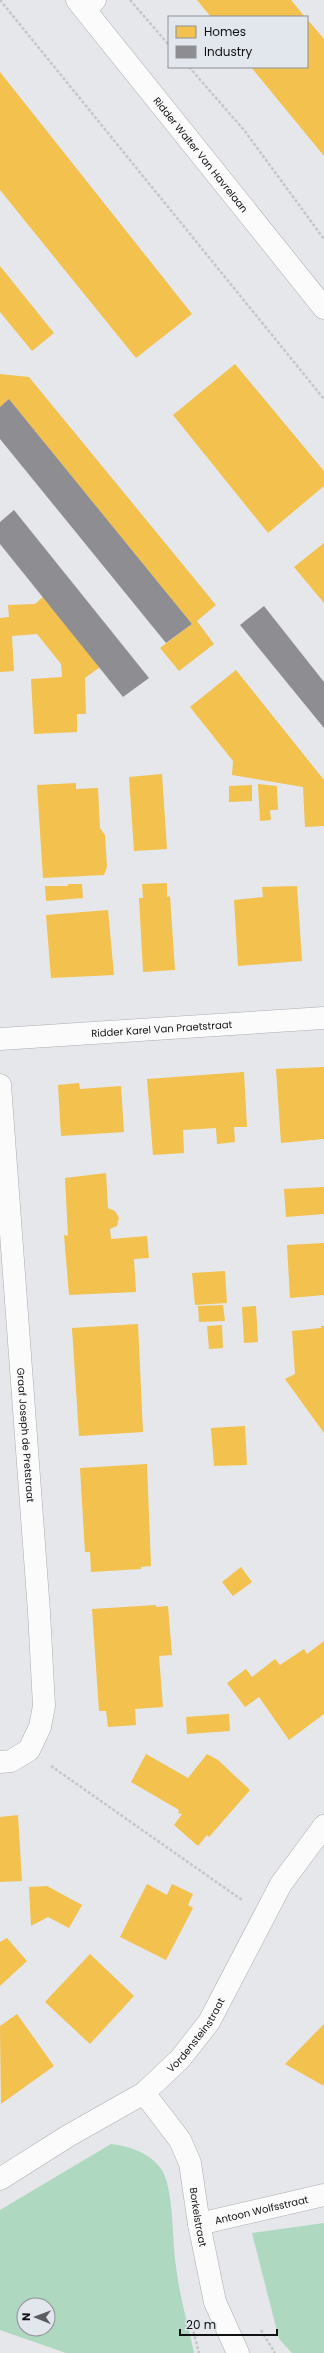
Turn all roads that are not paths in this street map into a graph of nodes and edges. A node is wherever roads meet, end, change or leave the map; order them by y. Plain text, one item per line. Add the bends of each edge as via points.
1 (86, 4) edge
2 (324, 308) edge
3 (324, 1018) edge
4 (0, 1039) edge
5 (0, 1085) edge
6 (0, 1762) edge
7 (324, 1826) edge
8 (144, 2093) junction
9 (0, 2179) edge
10 (324, 2195) edge
11 (199, 2224) junction
12 (235, 2352) edge

1 - 2 street, Ridder Walter Van Havrelaan
3 - 4 street, Ridder Karel Van Praetstraat
5 - 6 street, Graaf Joseph de Pretstraat via 44,1706 40,1727 29,1750 11,1761
7 - 8 street, Vordensteinstraat via 281,1884 209,2022 180,2060
8 - 9 street, Vordensteinstraat via 68,2136
8 - 11 street, Borkelstraat via 180,2140 190,2162
10 - 11 street, Antoon Wolfsstraat
11 - 12 street, Borkelstraat via 215,2302

